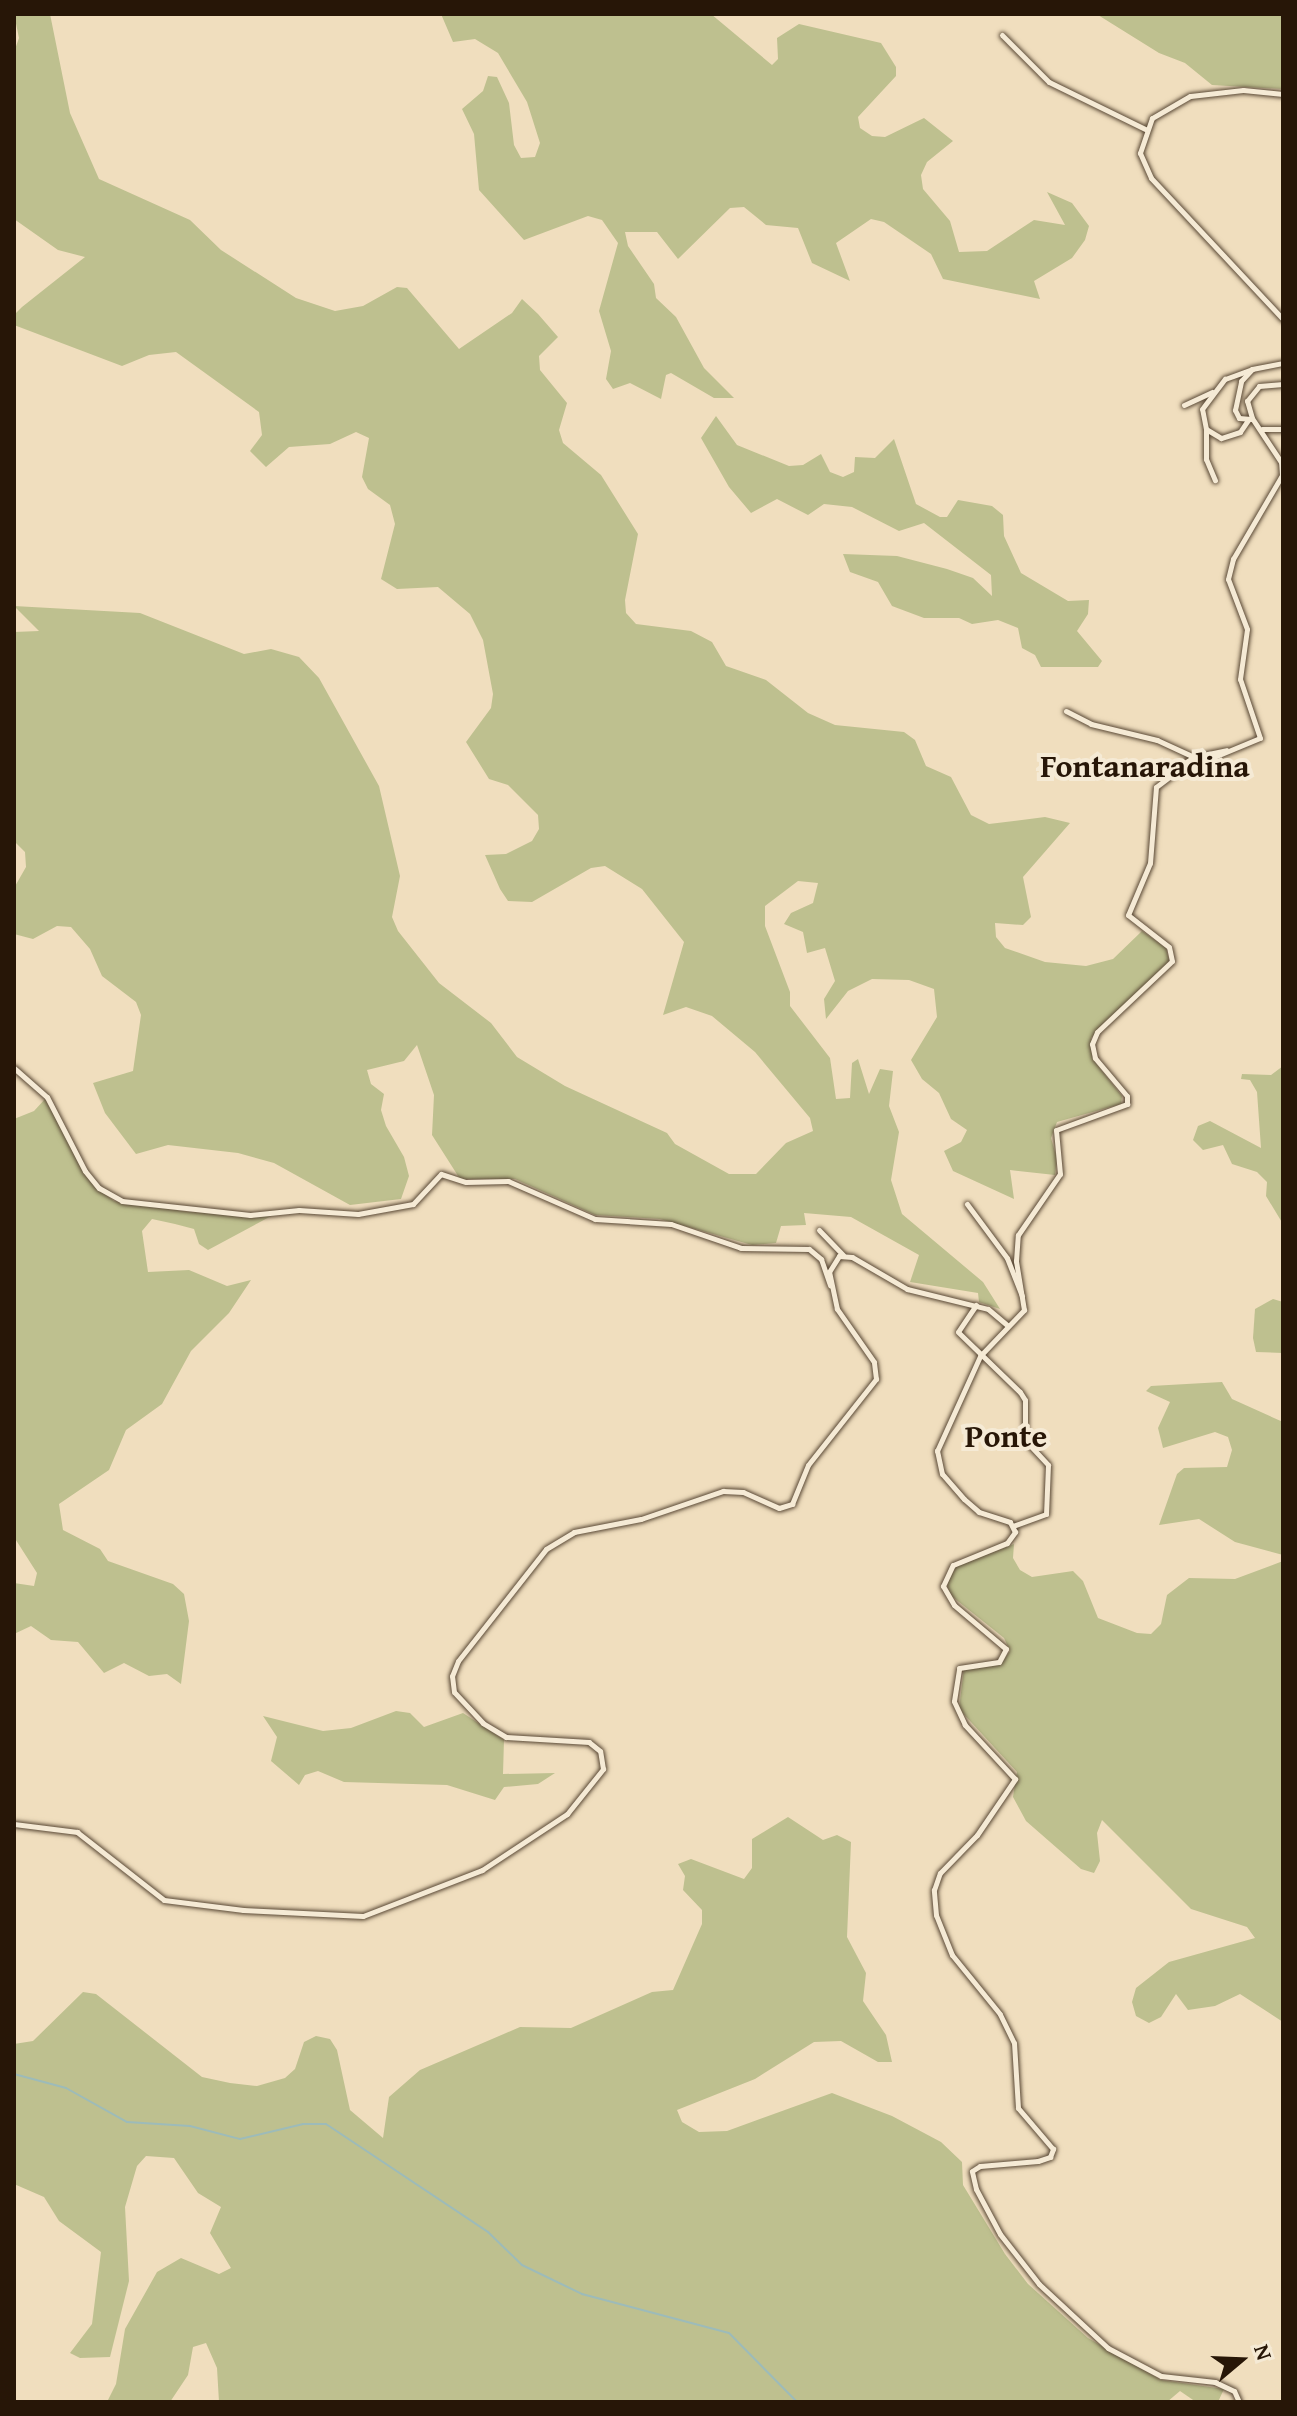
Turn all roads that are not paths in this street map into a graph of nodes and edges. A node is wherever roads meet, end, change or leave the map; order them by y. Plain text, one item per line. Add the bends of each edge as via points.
1 (1002, 35) dead end
2 (1283, 94) edge
3 (1145, 129) junction
4 (1283, 319) edge
5 (1283, 363) edge
6 (1252, 369) junction
7 (1283, 384) edge
8 (1213, 392) junction
9 (1184, 405) dead end
10 (1250, 419) junction
11 (1206, 429) junction
12 (1262, 429) junction
13 (1283, 429) edge
14 (1215, 480) dead end
15 (1066, 711) dead end
16 (1235, 749) junction
17 (1194, 757) junction
18 (1164, 779) junction
19 (14, 1068) edge
20 (967, 1204) dead end
21 (819, 1230) dead end
22 (843, 1255) junction
23 (831, 1285) junction
24 (1025, 1299) junction
25 (976, 1305) junction
26 (1009, 1326) junction
27 (980, 1356) junction
28 (1013, 1526) junction
29 (14, 1824) edge
30 (1239, 2402) edge

1 - 3 street via 1049,82
2 - 3 street via 1243,90 1190,96 1158,113
3 - 4 street via 1140,153 1151,178
5 - 6 street
6 - 8 street via 1231,374
6 - 10 street via 1241,381 1235,410
7 - 10 street via 1253,391 1247,401
8 - 9 street
8 - 11 street via 1202,409
10 - 11 street via 1246,428 1227,437
10 - 12 street
11 - 14 street via 1206,459
12 - 13 street
12 - 16 street via 1281,462 1282,475 1233,559 1228,579 1247,629 1240,679 1261,729 1255,744
15 - 17 street
16 - 17 street
16 - 18 street
17 - 18 street
18 - 24 street via 1152,802 1150,863 1128,915 1169,947 1172,961 1093,1037 1094,1055 1128,1102 1056,1130 1060,1174 1018,1235 1016,1261
19 - 23 street via 47,1097 85,1171 99,1188 122,1201 250,1215 299,1210 358,1214 413,1204 441,1174 466,1182 508,1181 595,1219 671,1224 741,1248 809,1249 821,1259
20 - 24 street via 1007,1258
21 - 22 street
22 - 23 street via 831,1265
22 - 25 street via 907,1289
23 - 29 street via 845,1324 874,1362 877,1375 864,1400 808,1465 792,1504 779,1508 732,1490 559,1538 455,1668 457,1697 493,1731 525,1741 583,1740 602,1756 601,1775 589,1792 532,1840 482,1870 393,1907 363,1916 321,1916 164,1900 77,1832
24 - 26 street via 1024,1310
25 - 26 street
25 - 27 street via 958,1332
26 - 27 street
27 - 28 street via 939,1442 937,1461 944,1478 972,1507
27 - 28 street via 1025,1400 1025,1440 1048,1465 1046,1514
28 - 30 street via 1011,1541 959,1561 944,1576 945,1592 954,1605 1006,1649 999,1662 959,1668 954,1701 965,1725 1015,1779 977,1835 940,1873 934,1890 936,1915 952,1955 1000,2014 1014,2043 1018,2108 1053,2149 1050,2157 1038,2161 980,2166 972,2171 976,2189 1000,2234 1039,2284 1108,2348 1161,2376 1215,2382 1234,2391

